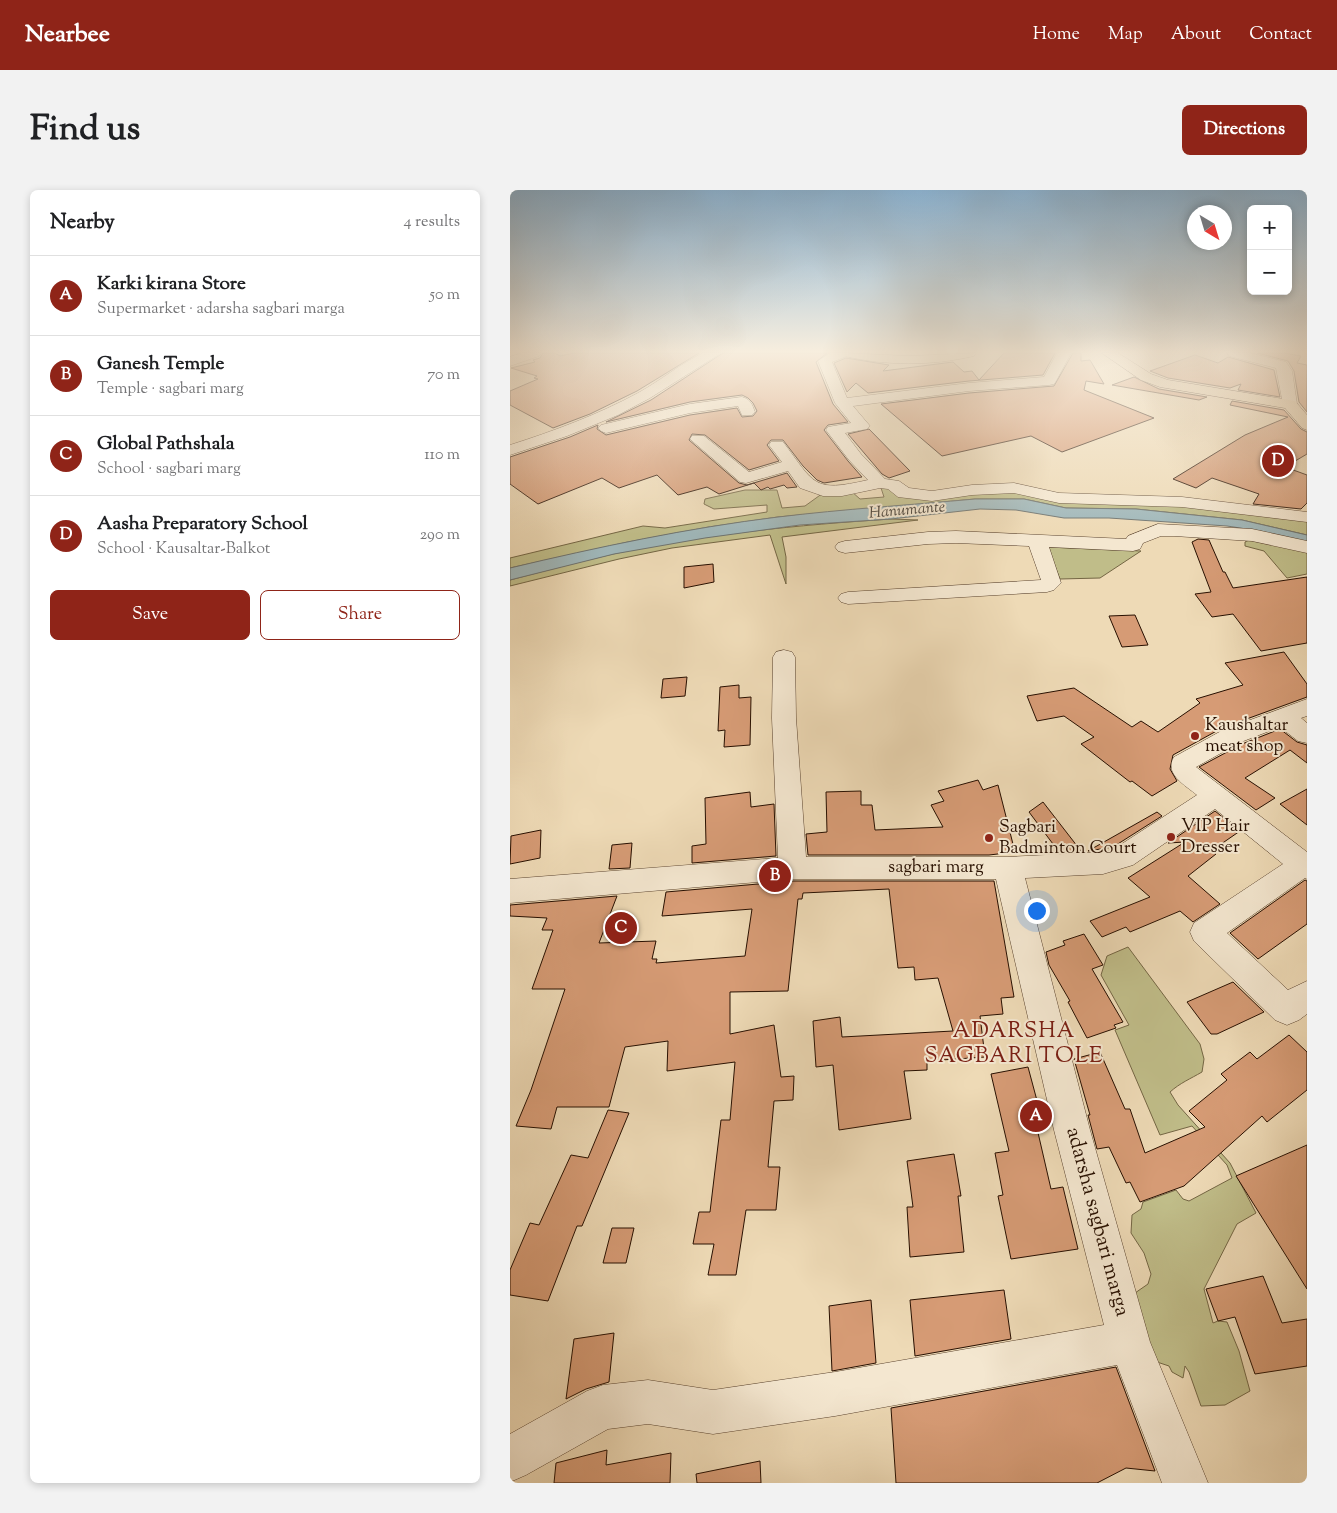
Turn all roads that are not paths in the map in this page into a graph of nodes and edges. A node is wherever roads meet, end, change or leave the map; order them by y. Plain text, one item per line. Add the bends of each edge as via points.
1 (611, 413) edge
2 (670, 413) edge
3 (851, 413) edge
4 (1298, 413) edge
5 (1307, 425) edge
6 (698, 439) dead end
7 (543, 440) junction
8 (777, 445) dead end
9 (510, 450) edge
10 (791, 465) junction
11 (880, 483) junction
12 (1307, 517) edge
13 (1037, 542) junction
14 (845, 547) dead end
15 (1307, 548) edge
16 (848, 598) dead end
17 (784, 657) dead end
18 (1295, 712) edge
19 (1307, 735) edge
20 (1215, 795) junction
21 (1305, 867) edge
22 (794, 868) junction
23 (1008, 868) junction
24 (510, 892) edge
25 (1307, 995) edge
26 (1129, 1342) junction
27 (510, 1459) edge
28 (1185, 1483) edge

1 - 7 street
2 - 7 street
3 - 11 street via 862,426 834,430 854,457
4 - 5 main road
6 - 10 street via 746,478
7 - 9 street
8 - 10 street
10 - 11 street via 806,484 817,490 842,490
11 - 12 street via 921,495 1014,488 1059,498 1182,502
13 - 14 street via 956,537
13 - 15 street via 1133,545 1135,540 1158,530 1174,530 1252,535
13 - 16 street via 1051,580 1047,586
17 - 22 street via 784,718
18 - 19 street
18 - 20 street via 1232,736 1182,763 1184,771
20 - 21 street
20 - 23 street, sagbari marg via 1124,857 1103,862
21 - 25 street via 1205,932 1287,1010
22 - 23 street, sagbari marg
22 - 24 street, sagbari marg
23 - 26 street, adarsha sagbari marga via 1072,1130
26 - 27 street via 713,1412 648,1402 603,1406
26 - 28 street, adarsha sagbari marga

